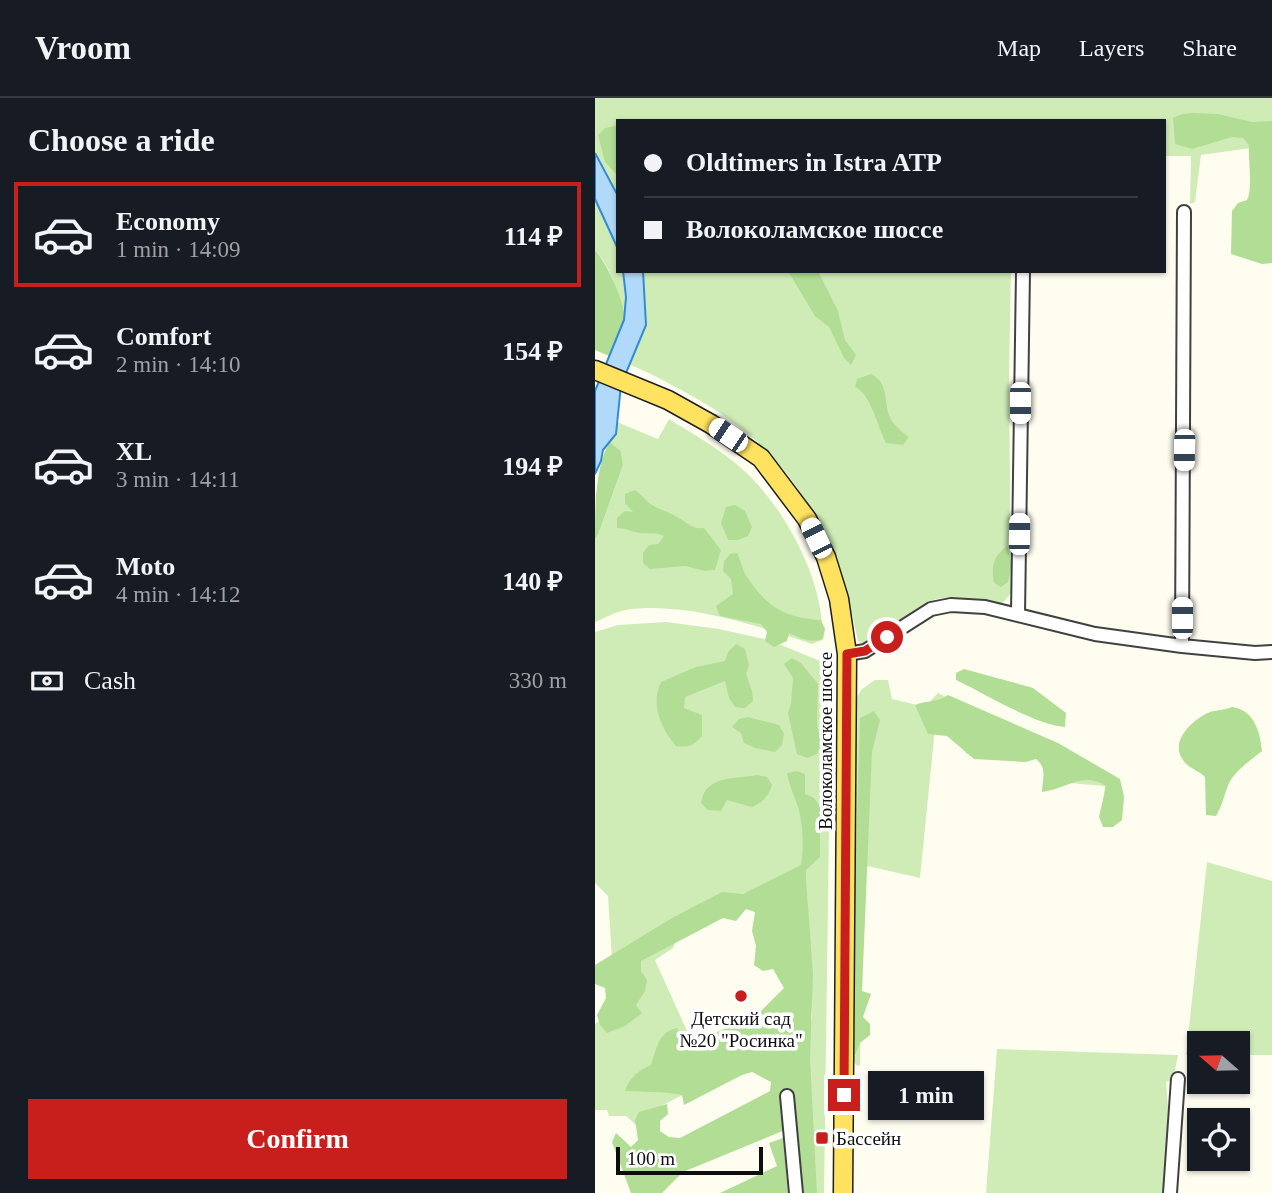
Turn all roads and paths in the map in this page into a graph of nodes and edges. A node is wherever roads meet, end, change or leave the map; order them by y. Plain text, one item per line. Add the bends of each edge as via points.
1 (1184, 212) dead end
2 (1023, 273) edge
3 (595, 370) edge
4 (1018, 614) junction
5 (1182, 646) junction
6 (1272, 652) edge
7 (847, 654) junction
8 (1178, 1079) dead end
9 (787, 1096) dead end
10 (796, 1193) edge
11 (843, 1193) edge
12 (1170, 1193) edge

1 - 5 street
2 - 4 street
3 - 7 main road, Волоколамское шоссе via 668,400 761,458 807,519 826,557 839,599
4 - 5 street via 1095,634
4 - 7 street via 985,607 931,608 865,651
5 - 6 street
7 - 11 main road, Волоколамское шоссе
8 - 12 street
9 - 10 street

